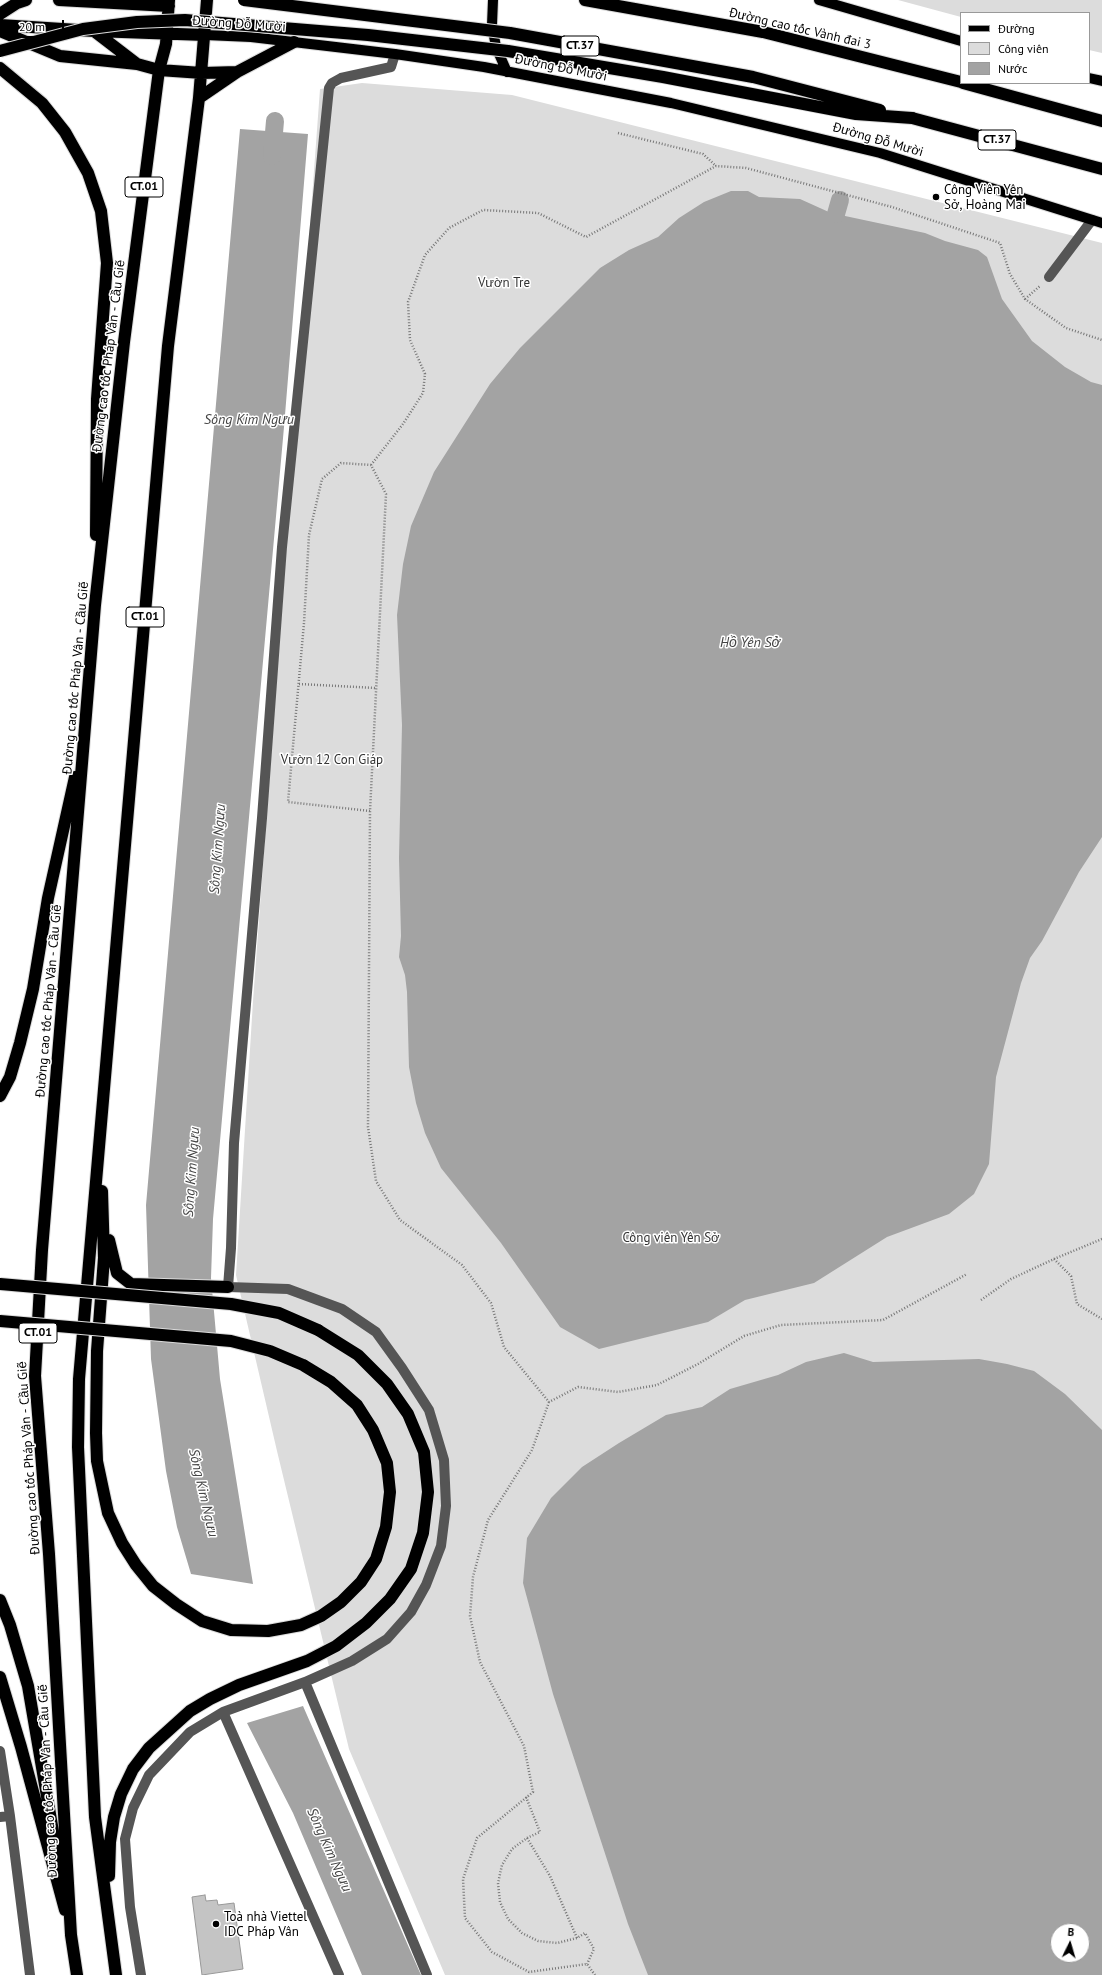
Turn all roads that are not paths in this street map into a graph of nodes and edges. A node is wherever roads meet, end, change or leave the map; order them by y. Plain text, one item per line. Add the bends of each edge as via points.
1 (26, 0) edge
2 (59, 0) edge
3 (206, 0) edge
4 (244, 0) edge
5 (493, 0) edge
6 (585, 0) edge
7 (819, 0) edge
8 (169, 3) edge
9 (0, 14) edge
10 (0, 25) edge
11 (0, 31) edge
12 (94, 31) junction
13 (167, 33) junction
14 (205, 35) junction
15 (960, 41) edge
16 (294, 42) junction
17 (0, 51) edge
18 (395, 54) junction
19 (137, 64) junction
20 (0, 68) edge
21 (159, 70) junction
22 (237, 72) junction
23 (507, 72) junction
24 (202, 73) junction
25 (1090, 78) edge
26 (1102, 81) edge
27 (960, 82) edge
28 (966, 84) edge
29 (199, 98) junction
30 (912, 118) junction
31 (1097, 120) edge
32 (1102, 169) edge
33 (1097, 222) edge
34 (1049, 277) road end
35 (95, 605) junction
36 (85, 731) junction
37 (0, 1096) edge
38 (100, 1137) junction
39 (103, 1217) junction
40 (0, 1284) edge
41 (228, 1287) junction
42 (0, 1321) edge
43 (0, 1600) edge
44 (0, 1677) edge
45 (305, 1682) junction
46 (223, 1712) junction
47 (0, 1751) edge
48 (5, 1817) edge
49 (109, 1920) junction
50 (71, 1935) junction
51 (30, 1975) edge
52 (77, 1975) edge
53 (116, 1975) edge
54 (141, 1975) edge
55 (339, 1975) edge
56 (428, 1975) edge

1 - 9 highway
2 - 8 highway
3 - 14 highway
4 - 30 highway, CT.37, bridge via 510,33 753,78
5 - 23 main road via 492,25 496,47
6 - 27 highway, Đường cao tốc Vành đai 3 via 763,32
7 - 15 main road
8 - 13 highway, Đường cao tốc Pháp Vân - Cầu Giẽ
10 - 12 highway, Đường Đỗ Mười
11 - 19 highway via 60,56
12 - 13 highway, Đường Đỗ Mười
12 - 19 highway
13 - 14 highway, Đường Đỗ Mười
13 - 21 highway, Đường cao tốc Pháp Vân - Cầu Giẽ / CT.01
14 - 16 main road, Đường Đỗ Mười via 251,36
14 - 24 highway, CT.01
16 - 18 main road, Đường Đỗ Mười
16 - 22 highway
17 - 30 highway, bridge via 84,29 137,22 185,20 368,35 508,51 856,114
18 - 23 main road, Đường Đỗ Mười
18 - 41 street via 391,67 341,78 329,88 282,548 262,818 234,1135
19 - 21 highway
20 - 35 highway via 42,103 65,132 88,173 101,211 107,263 97,399
21 - 24 highway
21 - 35 highway, Đường cao tốc Pháp Vân - Cầu Giẽ / CT.01 via 124,342
22 - 24 highway
22 - 29 highway
23 - 33 main road, Đường Đỗ Mười via 671,103 880,153
24 - 29 highway, CT.01
25 - 26 main road
28 - 31 highway, Đường cao tốc Vành đai 3
29 - 38 highway, CT.01 via 168,346
30 - 32 highway, CT.37
33 - 34 street
35 - 36 highway, Đường cao tốc Pháp Vân - Cầu Giẽ / CT.01
36 - 37 highway via 48,898 33,989 10,1077
36 - 50 highway, Đường cao tốc Pháp Vân - Cầu Giẽ / CT.01 via 43,1242 35,1376 49,1554
38 - 39 highway
38 - 49 highway, CT.01 via 79,1379 78,1447 95,1817
39 - 41 highway via 117,1273 131,1284
39 - 42 highway, bridge via 104,1258 97,1351 97,1461 108,1513 132,1560 153,1586 176,1604 202,1621 231,1630 268,1631 301,1626 341,1602 361,1582 376,1559 386,1526 390,1492 387,1463 373,1430 357,1405 331,1382 303,1365 270,1351 232,1341
40 - 49 highway, bridge via 232,1304 279,1313 318,1330 358,1355 387,1384 408,1414 424,1452 428,1492 423,1533 411,1569 390,1599 336,1646 307,1661 239,1685 190,1711 149,1748 133,1769 121,1794 110,1842
41 - 45 street via 288,1290 342,1309 376,1332 429,1410 444,1460 446,1506 441,1546 426,1585 411,1612 387,1639 352,1661
43 - 50 highway via 28,1686
44 - 50 highway
45 - 46 street
45 - 56 street
46 - 54 street via 190,1732 149,1775 133,1808 125,1839 130,1907
46 - 55 street
47 - 48 street
48 - 51 street
49 - 53 highway, CT.01
50 - 52 highway, Đường cao tốc Pháp Vân - Cầu Giẽ / CT.01

